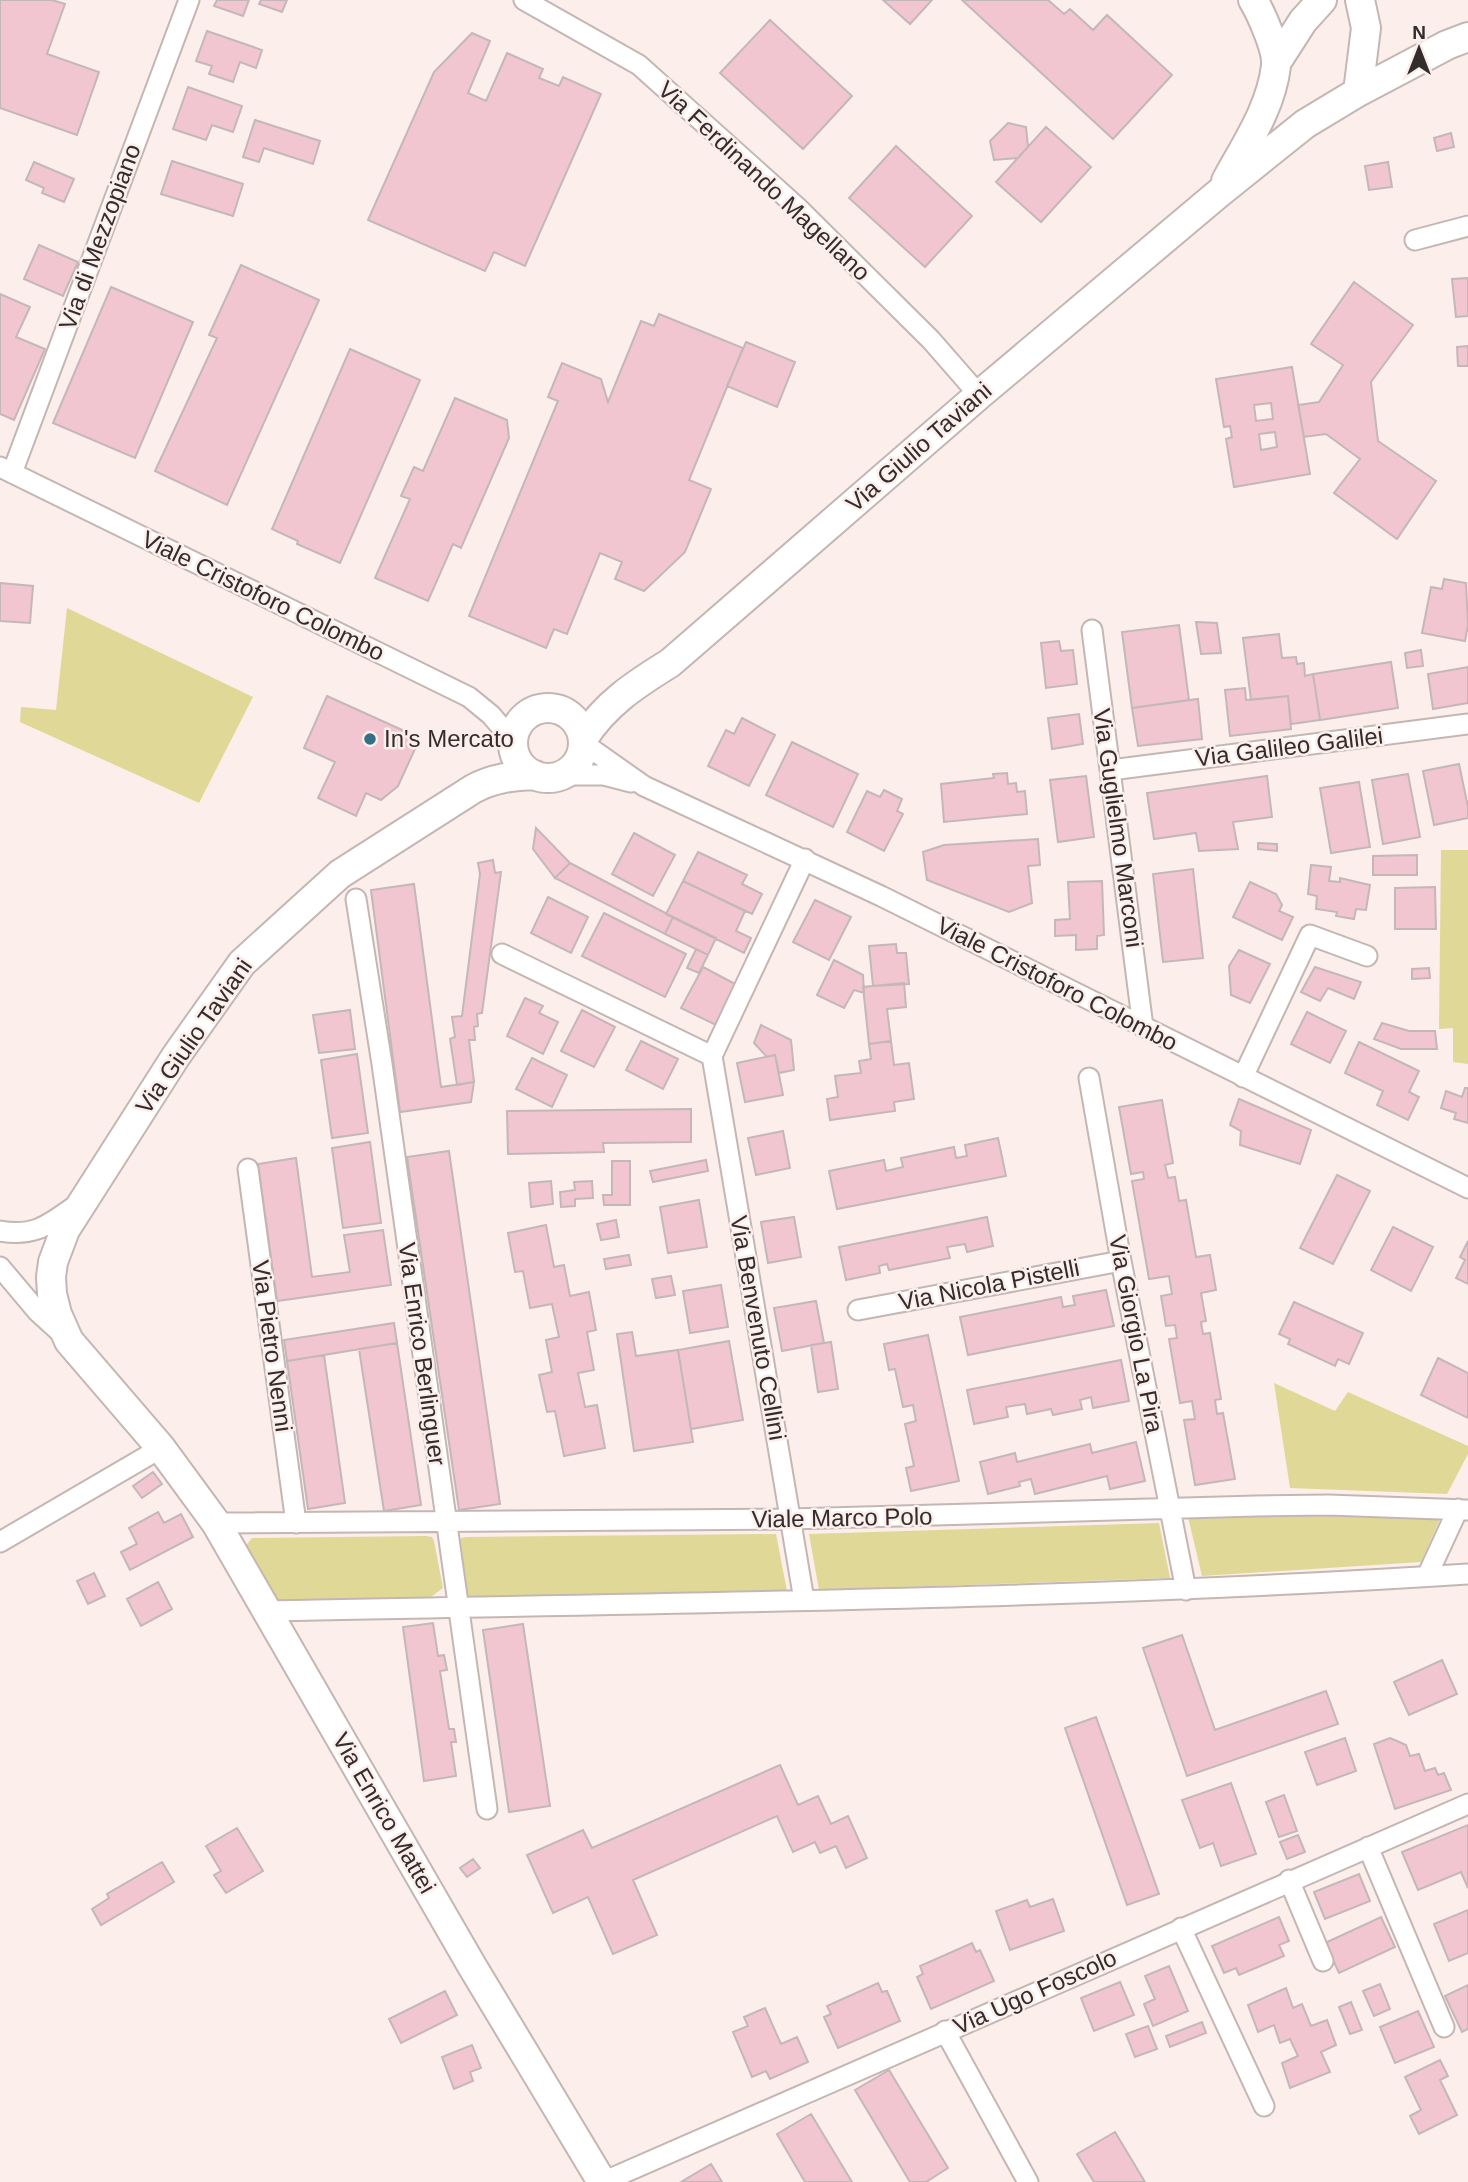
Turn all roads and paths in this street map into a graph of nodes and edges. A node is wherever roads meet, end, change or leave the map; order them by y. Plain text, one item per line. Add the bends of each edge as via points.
1 (189, 0) edge
2 (524, 0) edge
3 (1252, 0) edge
4 (1322, 0) edge
5 (1360, 0) edge
6 (1468, 37) edge
7 (1276, 63) junction
8 (1358, 92) junction
9 (1219, 193) junction
10 (1468, 226) edge
11 (1415, 240) dead end
12 (979, 395) junction
13 (6, 470) edge
14 (1092, 630) dead end
15 (617, 698) junction
16 (551, 709) junction
17 (1468, 724) edge
18 (583, 741) junction
19 (513, 744) junction
20 (1111, 770) junction
21 (535, 775) junction
22 (563, 775) junction
23 (486, 782) junction
24 (644, 786) junction
25 (804, 859) junction
26 (356, 899) dead end
27 (502, 954) dead end
28 (1367, 956) dead end
29 (1143, 1027) junction
30 (712, 1056) junction
31 (1243, 1077) junction
32 (1088, 1078) dead end
33 (248, 1169) dead end
34 (1468, 1188) edge
35 (82, 1201) junction
36 (0, 1231) edge
37 (1121, 1261) junction
38 (0, 1267) edge
39 (858, 1310) dead end
40 (69, 1341) junction
41 (160, 1447) junction
42 (1463, 1509) edge
43 (1169, 1510) junction
44 (790, 1519) junction
45 (445, 1522) junction
46 (216, 1523) junction
47 (296, 1523) junction
48 (0, 1542) edge
49 (1468, 1573) edge
50 (1427, 1576) junction
51 (1186, 1590) junction
52 (804, 1600) junction
53 (459, 1607) junction
54 (266, 1611) junction
55 (1468, 1804) edge
56 (487, 1809) dead end
57 (1368, 1847) junction
58 (1289, 1880) junction
59 (1181, 1928) junction
60 (1323, 1961) dead end
61 (1444, 2026) dead end
62 (945, 2031) junction
63 (1264, 2106) dead end
64 (602, 2182) edge
65 (1028, 2182) edge

1 - 13 street, Via di Mezzopiano
2 - 12 street, Via Ferdinando Magellano via 639,65 797,207 931,340
3 - 7 main road
4 - 7 main road, Via Giulio Taviani
5 - 8 main road via 1366,28
6 - 8 main road, Via Giulio Taviani
7 - 9 main road, Via Giulio Taviani via 1265,110
8 - 9 main road, Via Giulio Taviani via 1305,124
9 - 12 main road, Via Giulio Taviani
10 - 11 street
12 - 15 main road, Via Giulio Taviani via 670,663
13 - 19 street, Viale Cristoforo Colombo via 468,697 491,715
14 - 20 street, Via Guglielmo Marconi
15 - 16 main road, Via Giulio Taviani
15 - 18 main road, Via Giulio Taviani
16 - 18 main road, Viale Cristoforo Colombo via 570,716
16 - 19 main road via 526,716
17 - 20 street, Via Galileo Galilei
18 - 22 main road via 579,759
18 - 24 street, Viale Cristoforo Colombo
19 - 21 main road, Viale Cristoforo Colombo via 522,766
19 - 23 main road, Via Giulio Taviani
20 - 29 street, Via Guglielmo Marconi
21 - 22 main road, Viale Cristoforo Colombo
21 - 23 main road, Via Giulio Taviani
22 - 24 street, Viale Cristoforo Colombo via 604,775
23 - 35 main road, Via Giulio Taviani via 340,874 242,963
24 - 25 street, Viale Cristoforo Colombo
25 - 29 street, Viale Cristoforo Colombo
25 - 30 street
26 - 45 street, Via Enrico Berlinguer
27 - 30 street
28 - 31 street via 1311,935
29 - 31 street, Viale Cristoforo Colombo
30 - 44 street, Via Benvenuto Cellini
31 - 34 street, Viale Cristoforo Colombo
32 - 37 street, Via Giorgio La Pira
33 - 47 street, Via Pietro Nenni
35 - 36 street via 34,1232
35 - 40 main road, Via Giulio Taviani via 57,1245 51,1277 54,1303
37 - 39 street, Via Nicola Pistelli
37 - 43 street, Via Giorgio La Pira
38 - 40 street
40 - 41 main road, Via Enrico Mattei
41 - 46 main road, Via Enrico Mattei
41 - 48 street
42 - 43 street, Viale Marco Polo
42 - 50 street
43 - 44 street, Viale Marco Polo
43 - 51 street, Via Giorgio La Pira
44 - 45 street, Viale Marco Polo
44 - 52 street, Via Benvenuto Cellini
45 - 47 street, Viale Marco Polo
45 - 53 street, Via Enrico Berlinguer
46 - 47 street, Viale Marco Polo
46 - 54 main road, Via Enrico Mattei
49 - 50 street
50 - 51 street
51 - 52 street
52 - 53 street
53 - 54 street
53 - 56 street, Via Enrico Berlinguer
54 - 64 main road, Via Enrico Mattei
55 - 57 street, Via Ugo Foscolo
57 - 58 street, Via Ugo Foscolo
57 - 61 street
58 - 59 street, Via Ugo Foscolo
58 - 60 street
59 - 62 street, Via Ugo Foscolo
59 - 63 street
62 - 64 street, Via Ugo Foscolo
62 - 65 street

